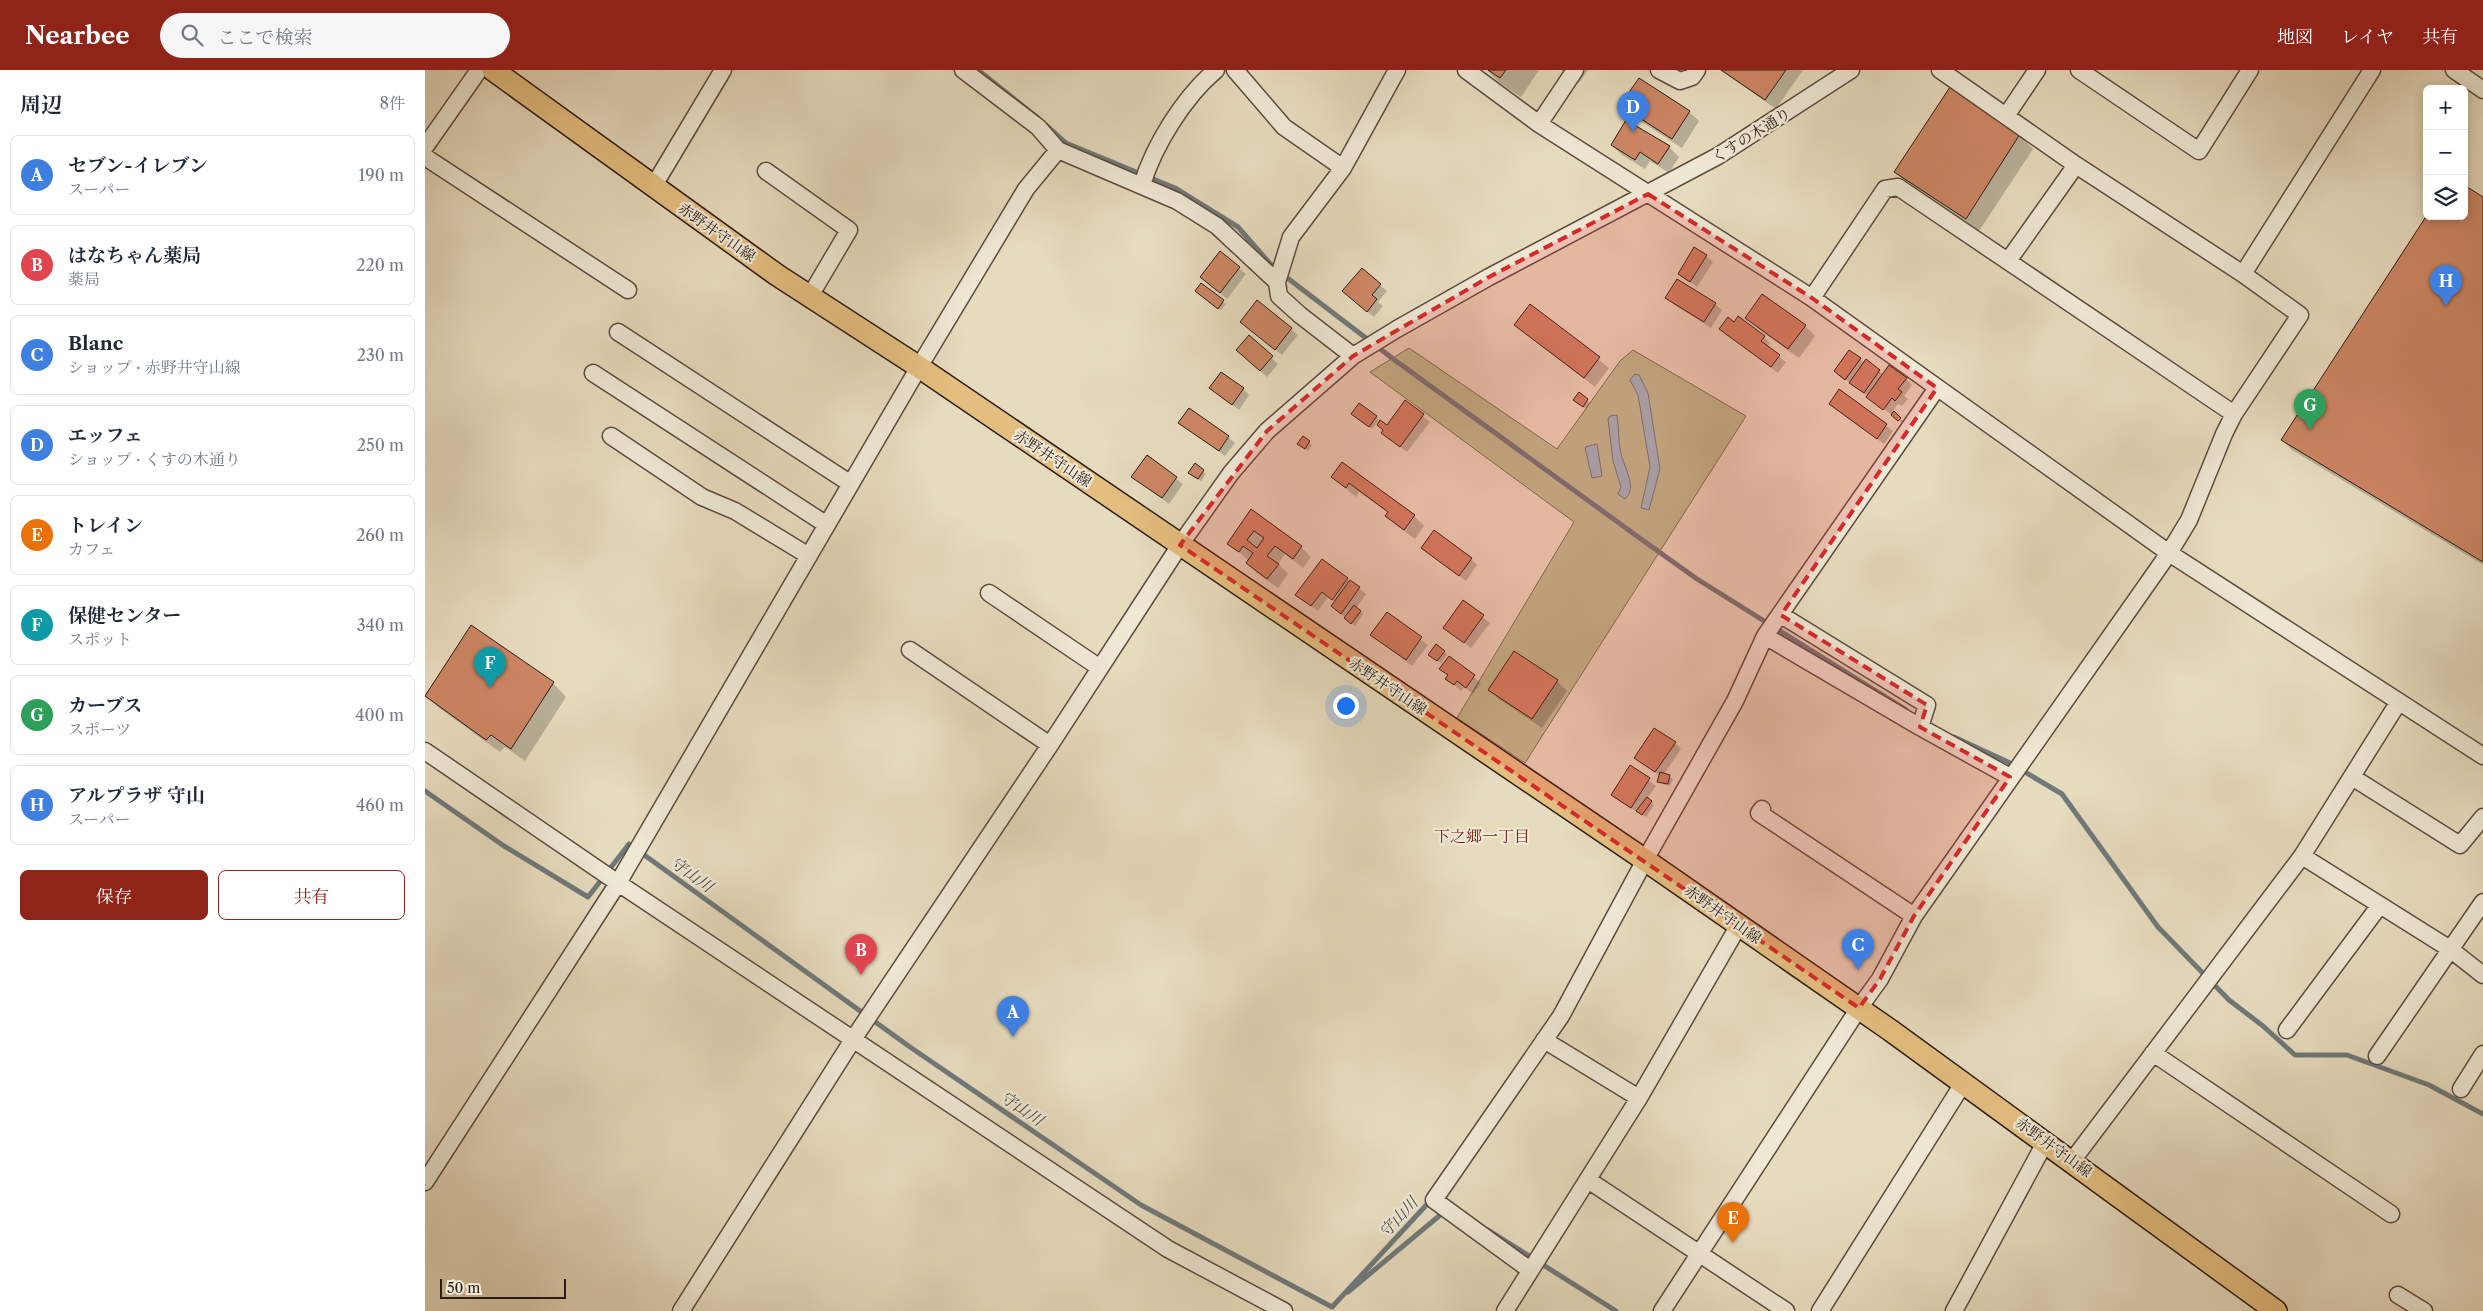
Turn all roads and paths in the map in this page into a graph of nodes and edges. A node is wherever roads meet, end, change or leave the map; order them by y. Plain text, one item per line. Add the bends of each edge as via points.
1 (479, 70) edge
2 (493, 70) edge
3 (723, 70) edge
4 (963, 70) edge
5 (1216, 70) edge
6 (1235, 70) edge
7 (1397, 70) edge
8 (1466, 70) edge
9 (1575, 70) edge
10 (1659, 70) edge
11 (1697, 70) edge
12 (1851, 70) edge
13 (1940, 70) edge
14 (2037, 70) edge
15 (2079, 70) edge
16 (2250, 70) edge
17 (2372, 70) edge
18 (2456, 71) edge
19 (2483, 90) edge
20 (2006, 116) junction
21 (1539, 124) junction
22 (425, 147) edge
23 (1058, 150) junction
24 (425, 157) edge
25 (2076, 165) junction
26 (1343, 168) junction
27 (766, 171) dead end
28 (1144, 176) junction
29 (653, 186) junction
30 (1647, 194) junction
31 (2008, 261) junction
32 (2243, 274) junction
33 (1279, 275) junction
34 (628, 290) dead end
35 (810, 296) junction
36 (1812, 298) junction
37 (618, 332) dead end
38 (1353, 356) junction
39 (919, 367) junction
40 (593, 373) dead end
41 (1937, 388) junction
42 (2234, 414) junction
43 (611, 436) dead end
44 (851, 484) junction
45 (827, 525) junction
46 (1179, 545) junction
47 (2169, 553) junction
48 (809, 556) junction
49 (989, 593) dead end
50 (1781, 615) junction
51 (1765, 636) junction
52 (909, 650) dead end
53 (1100, 668) junction
54 (1865, 668) junction
55 (1854, 688) junction
56 (2398, 703) junction
57 (1919, 727) junction
58 (1050, 745) junction
59 (425, 750) edge
60 (2483, 756) edge
61 (2010, 777) junction
62 (2352, 777) junction
63 (1762, 809) dead end
64 (2483, 818) edge
65 (2302, 856) junction
66 (1645, 860) junction
67 (618, 883) junction
68 (2483, 902) edge
69 (2380, 905) junction
70 (1914, 916) junction
71 (1739, 925) junction
72 (2449, 949) junction
73 (2483, 975) edge
74 (1859, 1008) junction
75 (2287, 1030) dead end
76 (853, 1038) junction
77 (1544, 1040) junction
78 (2153, 1053) junction
79 (2483, 1054) edge
80 (2377, 1056) dead end
81 (1964, 1082) junction
82 (2461, 1089) dead end
83 (1639, 1098) junction
84 (2046, 1142) junction
85 (2072, 1161) junction
86 (1588, 1180) junction
87 (425, 1182) edge
88 (2391, 1214) dead end
89 (1699, 1252) junction
90 (1531, 1270) junction
91 (2398, 1295) dead end
92 (681, 1311) edge
93 (1284, 1311) edge
94 (1505, 1311) edge
95 (1662, 1311) edge
96 (1786, 1311) edge
97 (1820, 1311) edge
98 (1954, 1311) edge
99 (2276, 1311) edge
100 (2425, 1311) edge

1 - 22 street
2 - 29 main road, 赤野井守山線
3 - 29 street
4 - 23 street via 1038,127
5 - 28 street via 1197,86
6 - 26 street via 1284,127
7 - 26 street
8 - 21 street
9 - 21 street
10 - 11 street via 1683,81
12 - 30 street, くすの木通り via 1718,156
13 - 20 street
14 - 20 street
15 - 16 street via 2199,151
17 - 32 street
18 - 19 street
20 - 25 street
21 - 30 street
23 - 28 street
23 - 39 street via 1026,189
24 - 34 street
25 - 31 street
25 - 32 street
26 - 33 street via 1291,238
27 - 35 street via 849,230
28 - 33 street via 1217,226
29 - 35 main road, 赤野井守山線
30 - 36 street
30 - 38 street, くすの木通り via 1489,277
31 - 36 street via 1898,187 1885,189
31 - 42 street
32 - 42 street via 2300,315
33 - 38 street via 1279,296
35 - 39 main road, 赤野井守山線
36 - 41 street
37 - 44 street
38 - 46 street, くすの木通り via 1267,431 1231,473
39 - 44 street
39 - 46 main road, 赤野井守山線
40 - 45 street
41 - 47 street
41 - 50 street
42 - 47 street via 2189,520
43 - 48 street via 703,497 735,511
44 - 45 street
45 - 48 street
46 - 53 street, くすの木通り
46 - 66 main road, 赤野井守山線
47 - 56 street
47 - 61 street
48 - 67 street
49 - 53 street
50 - 51 street
50 - 54 street
51 - 55 street
51 - 66 street via 1735,701
52 - 58 street
53 - 58 street, くすの木通り
54 - 55 street
54 - 57 street via 1927,704
55 - 57 street
56 - 60 street
56 - 62 street
57 - 61 street
58 - 76 street, くすの木通り
59 - 67 street
61 - 70 street
62 - 64 street via 2460,846
62 - 65 street
63 - 70 street via 1759,813
65 - 69 street
65 - 78 street
66 - 71 main road, 赤野井守山線
66 - 77 street via 1561,1016
67 - 76 street
67 - 87 street
68 - 72 street
69 - 72 street
69 - 75 street
70 - 74 street via 1881,979
71 - 74 main road, 赤野井守山線
71 - 83 street
72 - 73 street
72 - 80 street
74 - 81 main road, 赤野井守山線
74 - 89 street
76 - 92 street, くすの木通り
76 - 93 street via 1168,1249
77 - 83 street
77 - 90 street via 1434,1200
78 - 85 street
78 - 88 street
79 - 82 street
81 - 84 main road, 赤野井守山線
81 - 97 street
83 - 86 street
84 - 85 main road, 赤野井守山線
84 - 98 street
85 - 99 main road, 赤野井守山線
86 - 89 street
86 - 90 street
89 - 95 street
89 - 96 street
90 - 94 street
91 - 100 street

